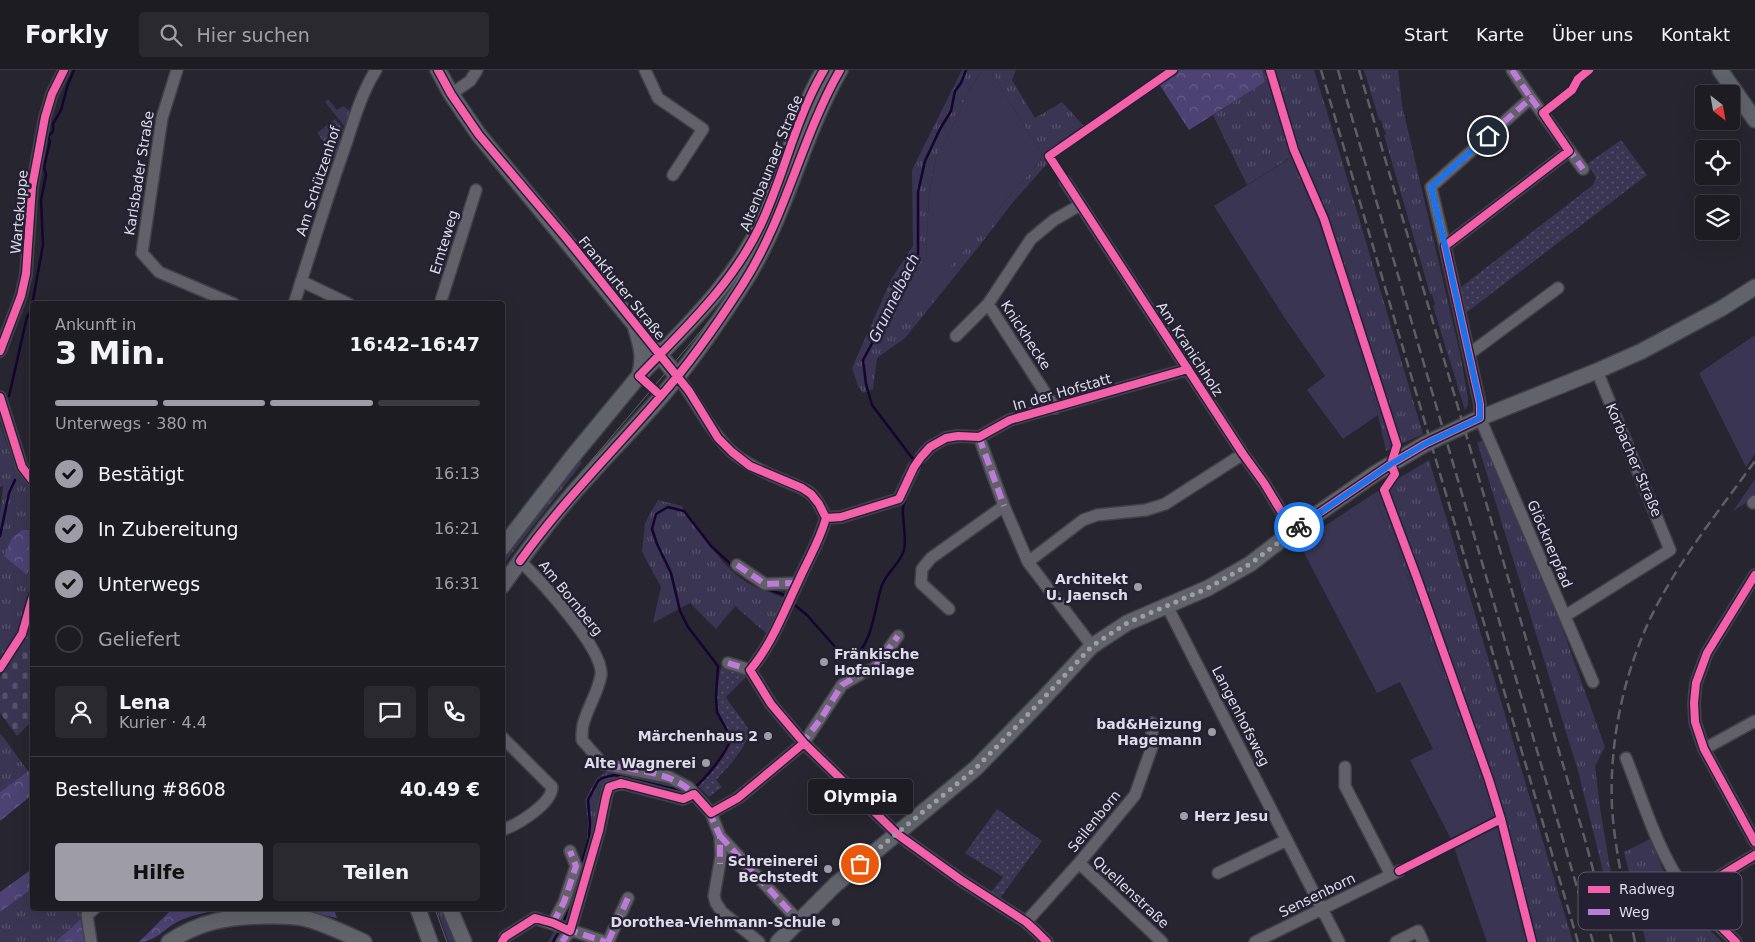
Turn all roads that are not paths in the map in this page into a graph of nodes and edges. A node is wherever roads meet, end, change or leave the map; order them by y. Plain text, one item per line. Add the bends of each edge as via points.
1 (64, 70) edge
2 (178, 70) edge
3 (376, 70) edge
4 (438, 70) edge
5 (477, 70) edge
6 (645, 70) edge
7 (824, 70) edge
8 (840, 70) edge
9 (1512, 70) edge
10 (1720, 70) edge
11 (451, 94) junction
12 (1531, 98) junction
13 (1755, 120) edge
14 (1569, 150) junction
15 (1583, 169) dead end
16 (673, 175) dead end
17 (1066, 181) dead end
18 (476, 190) dead end
19 (1080, 205) junction
20 (1445, 246) junction
21 (302, 281) junction
22 (1755, 287) edge
23 (1558, 288) dead end
24 (227, 301) edge
25 (295, 301) edge
26 (343, 301) edge
27 (441, 301) edge
28 (988, 304) junction
29 (634, 323) junction
30 (4, 329) edge
31 (956, 336) dead end
32 (0, 351) edge
33 (660, 354) junction
34 (1469, 354) junction
35 (1188, 369) junction
36 (1597, 371) junction
37 (639, 376) junction
38 (677, 376) junction
39 (1, 403) edge
40 (1055, 408) junction
41 (1480, 418) junction
42 (979, 437) junction
43 (1243, 454) junction
44 (921, 457) dead end
45 (914, 467) dead end
46 (30, 477) edge
47 (1004, 506) junction
48 (826, 518) junction
49 (1293, 531) junction
50 (505, 544) edge
51 (520, 561) junction
52 (1028, 562) junction
53 (738, 565) dead end
54 (1755, 574) edge
55 (505, 582) edge
56 (795, 588) junction
57 (1166, 606) junction
58 (948, 609) dead end
59 (1565, 616) junction
60 (898, 636) dead end
61 (1092, 646) junction
62 (728, 663) dead end
63 (750, 670) junction
64 (1593, 682) dead end
65 (1755, 721) edge
66 (1152, 723) dead end
67 (505, 739) edge
68 (804, 743) junction
69 (1704, 749) junction
70 (1626, 758) dead end
71 (1345, 767) dead end
72 (691, 791) junction
73 (711, 813) junction
74 (505, 828) edge
75 (898, 834) junction
76 (720, 836) junction
77 (1287, 840) junction
78 (1755, 842) edge
79 (570, 851) dead end
80 (1755, 855) edge
81 (1079, 863) junction
82 (1673, 872) edge
83 (1727, 872) edge
84 (1218, 873) dead end
85 (628, 898) dead end
86 (1322, 909) junction
87 (92, 911) edge
88 (419, 911) edge
89 (451, 911) edge
90 (796, 917) dead end
91 (1026, 922) junction
92 (562, 927) junction
93 (1724, 930) edge
94 (505, 937) dead end
95 (91, 942) edge
96 (169, 942) edge
97 (364, 942) edge
98 (430, 942) edge
99 (464, 942) edge
100 (562, 942) edge
101 (607, 942) edge
102 (759, 942) edge
103 (778, 942) edge
104 (1046, 942) edge
105 (1162, 942) edge
106 (1255, 942) edge
107 (1339, 942) edge
108 (1396, 942) edge
109 (1424, 942) edge
110 (1736, 942) edge

1 - 30 street, Wartekuppe via 45,117 32,187 22,296
2 - 24 street, Karlsbader Straße via 162,118 142,253 159,272
3 - 21 street, Am Schützenhof via 357,112
4 - 11 main road, Frankfurter Straße
5 - 11 street via 470,81
6 - 16 street via 658,98 703,129
7 - 33 main road, Altenbaunaer Straße via 751,244 721,289
8 - 38 main road, Altenbaunaer Straße via 813,124 760,256
9 - 12 street
10 - 13 main road
11 - 29 main road, Frankfurter Straße via 479,135
12 - 14 street
12 - 20 street, Glöcknerpfad via 1431,187
14 - 15 street
14 - 20 street
17 - 19 street, Am Kranichholz
18 - 27 street, Ernteweg
19 - 28 street, Knickhecke via 1054,220 1032,239
19 - 35 street, Am Kranichholz
20 - 34 street, Glöcknerpfad
21 - 25 street, Am Schützenhof
21 - 26 street
22 - 36 main road via 1677,334
23 - 34 street
28 - 31 street, Knickhecke
28 - 40 street, Knickhecke
29 - 33 main road, Frankfurter Straße
29 - 37 main road, Frankfurter Straße via 643,361
30 - 32 street, Wartekuppe
33 - 37 main road, Altenbaunaer Straße
33 - 38 main road, Frankfurter Straße
34 - 41 street, Glöcknerpfad
35 - 40 street, In der Hofstatt
35 - 43 street, Am Kranichholz
36 - 41 main road
36 - 59 street, Korbacher Straße via 1670,550
37 - 50 main road
38 - 48 street via 718,438 732,452 750,466 811,494
38 - 51 main road via 560,508
39 - 46 street via 22,467
40 - 42 street, In der Hofstatt via 1010,420
41 - 49 main road via 1391,464
41 - 59 street, Glöcknerpfad
42 - 44 street, In der Hofstatt via 946,438 930,447
42 - 47 street
43 - 49 street, Am Kranichholz
43 - 52 street via 1166,504 1083,520
45 - 48 street via 899,499 841,517
47 - 52 street
47 - 58 street via 931,558 922,569 921,583
48 - 56 street via 820,539
49 - 57 main road via 1250,564 1208,588
51 - 55 main road
51 - 72 street, Am Bornberg via 594,650 601,673 583,725 582,740 603,764 669,777
52 - 61 street
53 - 56 street via 765,584
54 - 69 street via 1707,654 1696,683 1695,722
56 - 63 street via 775,633
57 - 61 main road via 1127,623
57 - 77 street, Langenhofsweg
59 - 64 street, Glöcknerpfad
60 - 68 street via 874,669 842,685
61 - 75 main road via 976,768
62 - 63 street
63 - 68 street via 771,704
65 - 69 street
66 - 81 street, Seilenborn via 1152,747 1134,795
67 - 74 street via 552,787 550,797 528,817
68 - 73 street via 738,798
68 - 75 street
69 - 78 street
70 - 82 street
71 - 86 street, Sensenborn via 1346,786 1395,873
72 - 73 street
72 - 92 street via 683,799 621,783 610,787 599,831
73 - 76 street
75 - 91 street
75 - 103 main road via 835,885
76 - 90 street
76 - 102 street via 716,903 722,912
77 - 84 street
77 - 86 street, Langenhofsweg
79 - 92 street via 576,866 564,902
80 - 83 street
81 - 91 street, Seilenborn
81 - 105 street, Quellenstraße
85 - 101 street
86 - 106 street, Sensenborn
86 - 107 street, Langenhofsweg
87 - 95 street via 87,915
88 - 98 main road
89 - 99 main road
91 - 104 street
92 - 94 street via 536,918
92 - 100 street
92 - 101 street
93 - 110 street
96 - 97 main road via 203,924 222,919 286,916 306,918
108 - 109 street via 1418,931

